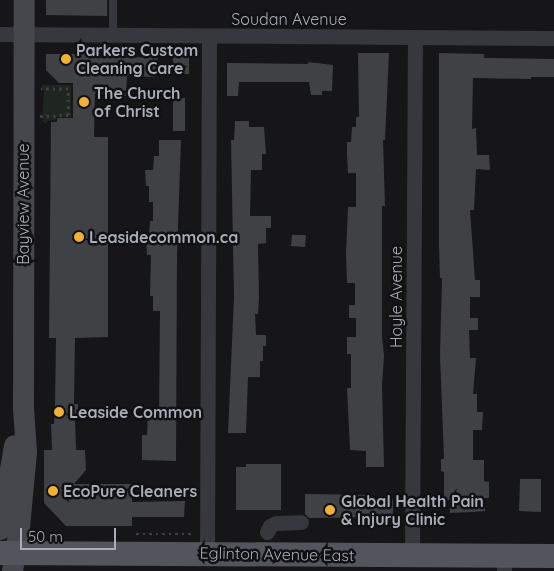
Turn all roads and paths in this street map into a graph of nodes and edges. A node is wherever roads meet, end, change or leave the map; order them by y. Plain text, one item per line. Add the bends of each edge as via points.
1 (24, 0) edge
2 (113, 0) edge
3 (0, 34) edge
4 (24, 35) junction
5 (112, 35) junction
6 (209, 36) junction
7 (415, 38) junction
8 (554, 38) edge
9 (40, 89) dead end
10 (40, 116) dead end
11 (23, 408) junction
12 (301, 522) dead end
13 (0, 529) edge
14 (267, 532) dead end
15 (207, 553) junction
16 (412, 556) junction
17 (554, 556) edge
18 (9, 559) edge
19 (504, 563) edge

1 - 4 main road, Bayview Avenue
2 - 5 lane
3 - 4 street, Soudan Avenue
4 - 5 street, Soudan Avenue
4 - 11 main road, Bayview Avenue
5 - 6 street, Soudan Avenue
6 - 7 street, Soudan Avenue
6 - 15 street
7 - 8 street, Soudan Avenue
7 - 16 street, Hoyle Avenue
9 - 10 path via 68,89 68,115
11 - 13 main road, Bayview Avenue
11 - 18 main road, Bayview Avenue via 26,450
12 - 14 street via 276,523
15 - 16 main road, Eglinton Avenue East
15 - 18 main road, Eglinton Avenue East
16 - 19 main road, Eglinton Avenue East
17 - 19 main road, Eglinton Avenue East

